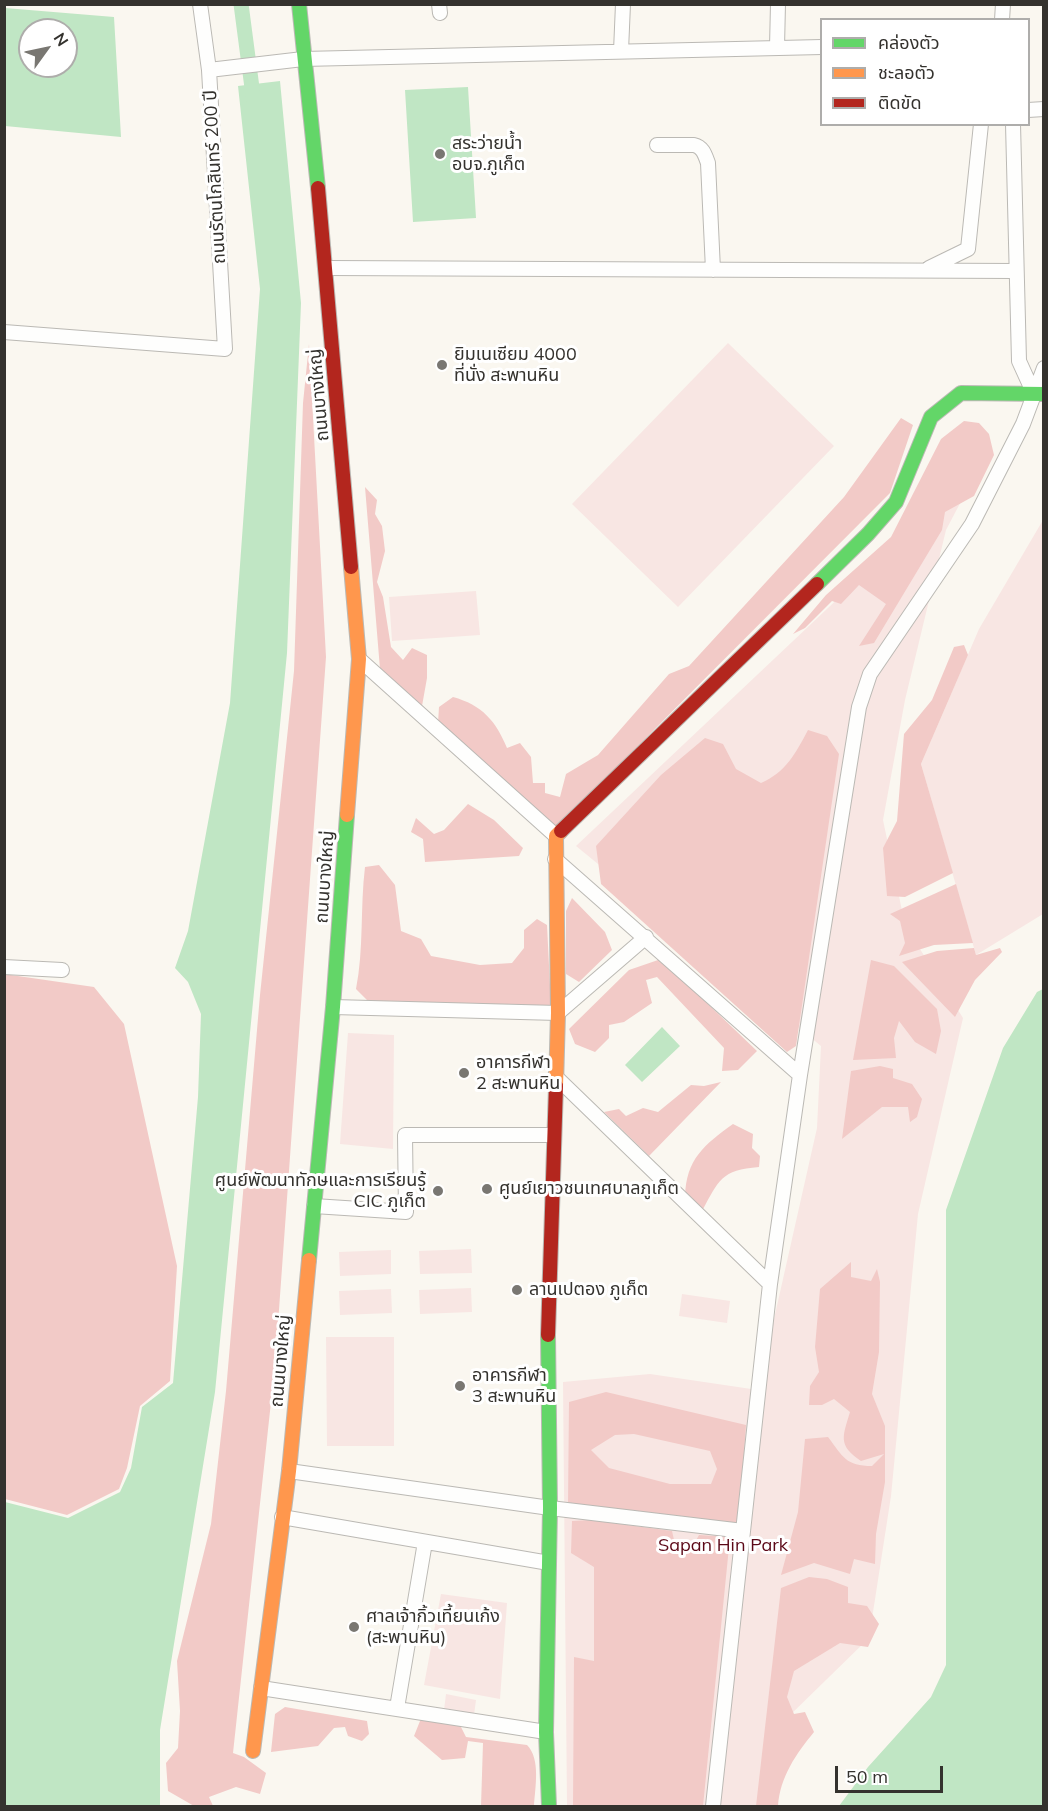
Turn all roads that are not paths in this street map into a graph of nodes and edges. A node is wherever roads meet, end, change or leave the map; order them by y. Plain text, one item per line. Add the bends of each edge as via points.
1 (200, 4) edge
2 (299, 4) edge
3 (624, 4) edge
4 (778, 4) edge
5 (777, 47) junction
6 (820, 47) edge
7 (621, 51) junction
8 (303, 59) junction
9 (209, 70) junction
10 (981, 126) edge
11 (1013, 126) edge
12 (657, 145) dead end
13 (327, 268) junction
14 (713, 270) junction
15 (925, 271) junction
16 (1016, 271) junction
17 (4, 332) edge
18 (1044, 368) edge
19 (1039, 394) edge
20 (359, 659) junction
21 (556, 836) junction
22 (555, 859) junction
23 (646, 937) junction
24 (4, 967) edge
25 (62, 970) dead end
26 (333, 1007) junction
27 (558, 1014) junction
28 (555, 1076) junction
29 (800, 1076) junction
30 (553, 1135) junction
31 (314, 1206) junction
32 (770, 1284) junction
33 (289, 1471) junction
34 (550, 1508) junction
35 (282, 1517) junction
36 (742, 1531) junction
37 (425, 1542) junction
38 (549, 1563) junction
39 (261, 1688) junction
40 (397, 1708) junction
41 (546, 1732) junction
42 (253, 1751) dead end
43 (549, 1806) edge
44 (713, 1806) edge

1 - 9 street, ถนนรัตนโกสินทร์ 200 ปี
2 - 8 street, ถนนบางใหญ่
3 - 7 street
4 - 5 street
5 - 6 street
5 - 7 street
7 - 8 street
8 - 9 street
8 - 13 street, ถนนบางใหญ่
9 - 17 street, ถนนรัตนโกสินทร์ 200 ปี via 225,349
10 - 15 street via 968,249
11 - 16 street
12 - 14 street via 694,145 704,153 708,164
13 - 14 street
13 - 20 street, ถนนบางใหญ่
14 - 15 street
15 - 16 street
16 - 19 street via 1019,361
18 - 19 street
19 - 21 street via 961,393 931,417 896,502 868,534
19 - 29 street via 972,524 870,674 862,696
20 - 21 street
20 - 26 street, ถนนบางใหญ่
21 - 22 street
22 - 23 street
22 - 27 street
23 - 27 street
23 - 29 street
24 - 25 street
26 - 27 street
26 - 31 street, ถนนบางใหญ่
27 - 28 street
28 - 30 street
28 - 32 street
29 - 32 street
30 - 31 street via 405,1135 406,1212
30 - 34 street via 547,1358
31 - 33 street, ถนนบางใหญ่
32 - 36 street
33 - 34 street
33 - 35 street, ถนนบางใหญ่
34 - 36 street
34 - 38 street
35 - 37 street
35 - 39 street, ถนนบางใหญ่
36 - 44 street
37 - 38 street
37 - 40 street
38 - 41 street
39 - 40 street
39 - 42 street, ถนนบางใหญ่
40 - 41 street
41 - 43 street

